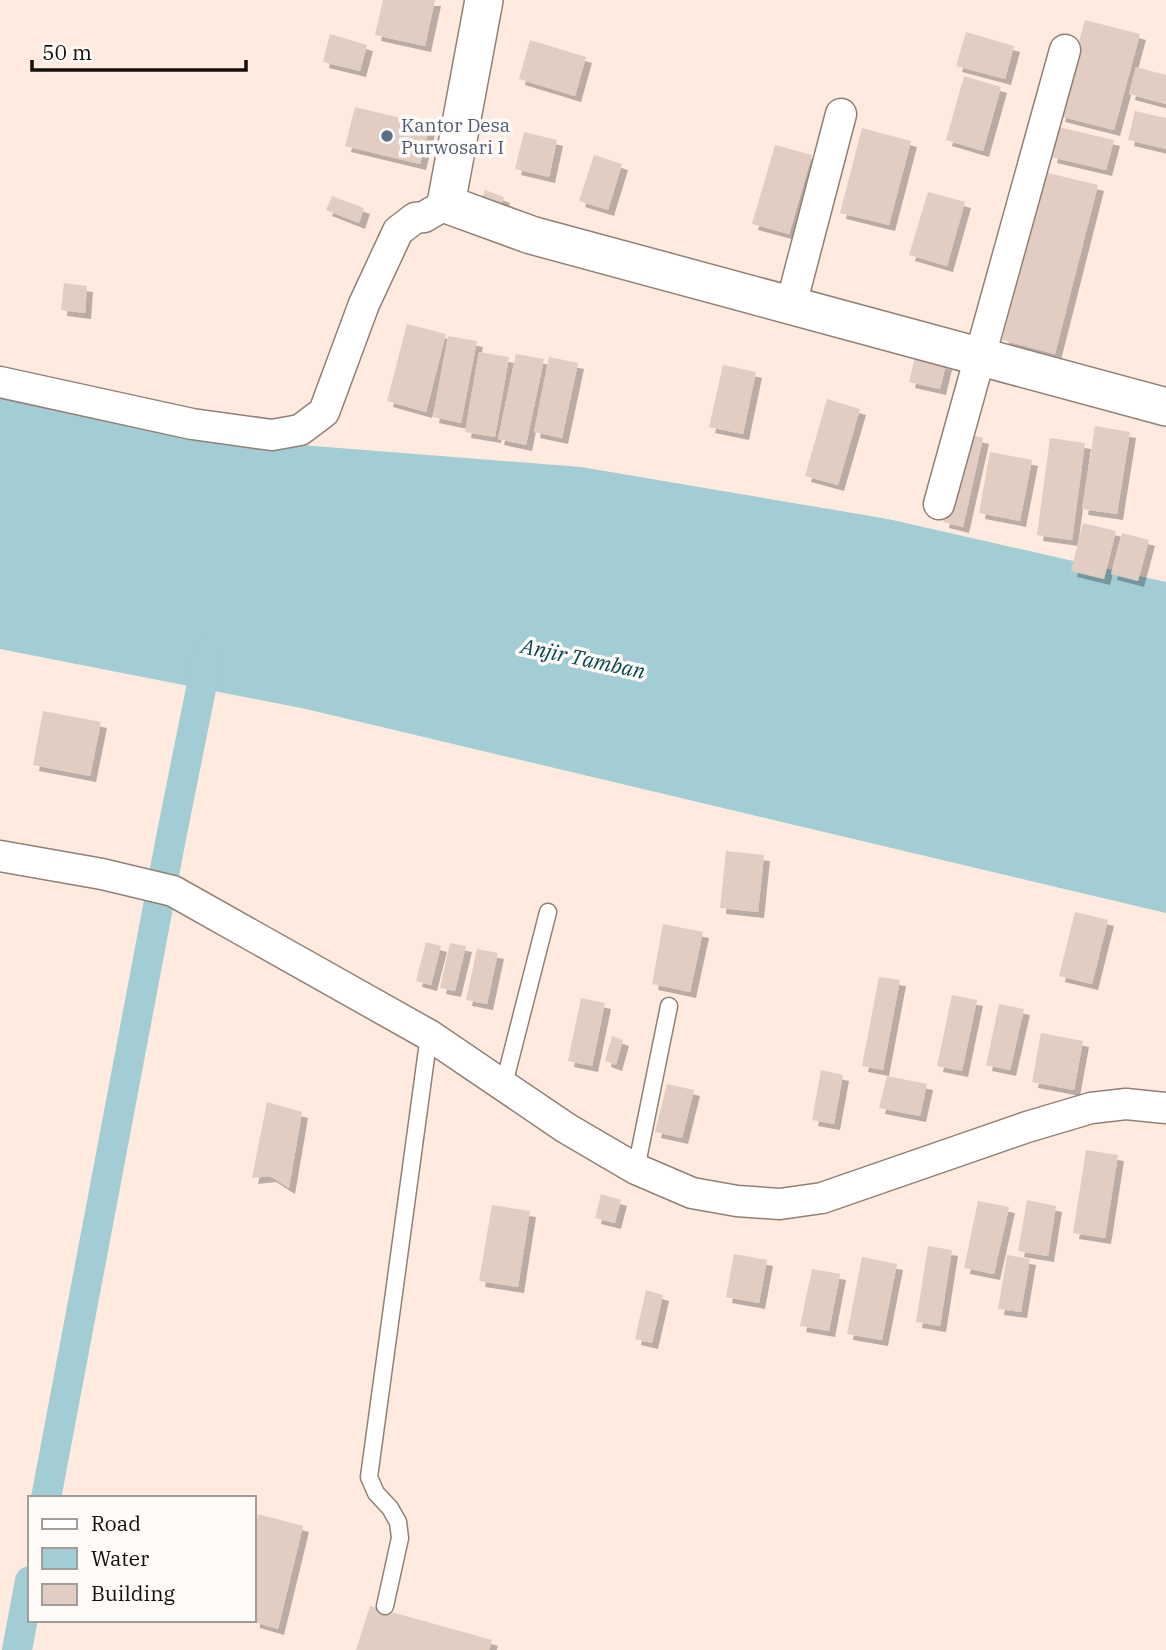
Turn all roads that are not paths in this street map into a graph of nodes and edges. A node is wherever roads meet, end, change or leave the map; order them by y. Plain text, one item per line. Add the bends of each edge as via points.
1 (484, 0) edge
2 (1065, 50) dead end
3 (841, 114) dead end
4 (446, 204) junction
5 (791, 305) junction
6 (981, 357) junction
7 (0, 382) edge
8 (1166, 407) edge
9 (939, 504) dead end
10 (0, 856) edge
11 (548, 912) dead end
12 (669, 1006) dead end
13 (429, 1035) junction
14 (503, 1084) junction
15 (1166, 1108) edge
16 (636, 1169) junction
17 (385, 1606) dead end

1 - 4 street
2 - 6 street
3 - 5 street
4 - 5 street via 531,235
4 - 7 street via 398,231 364,304 324,412 300,430 272,435 192,424
5 - 6 street
6 - 8 street
6 - 9 street
10 - 13 street via 173,891
11 - 14 lane
12 - 16 lane
13 - 14 street
13 - 17 lane via 369,1477 398,1522 400,1538
14 - 16 street
15 - 16 street via 1126,1104 1091,1108 822,1198 780,1204 692,1193

